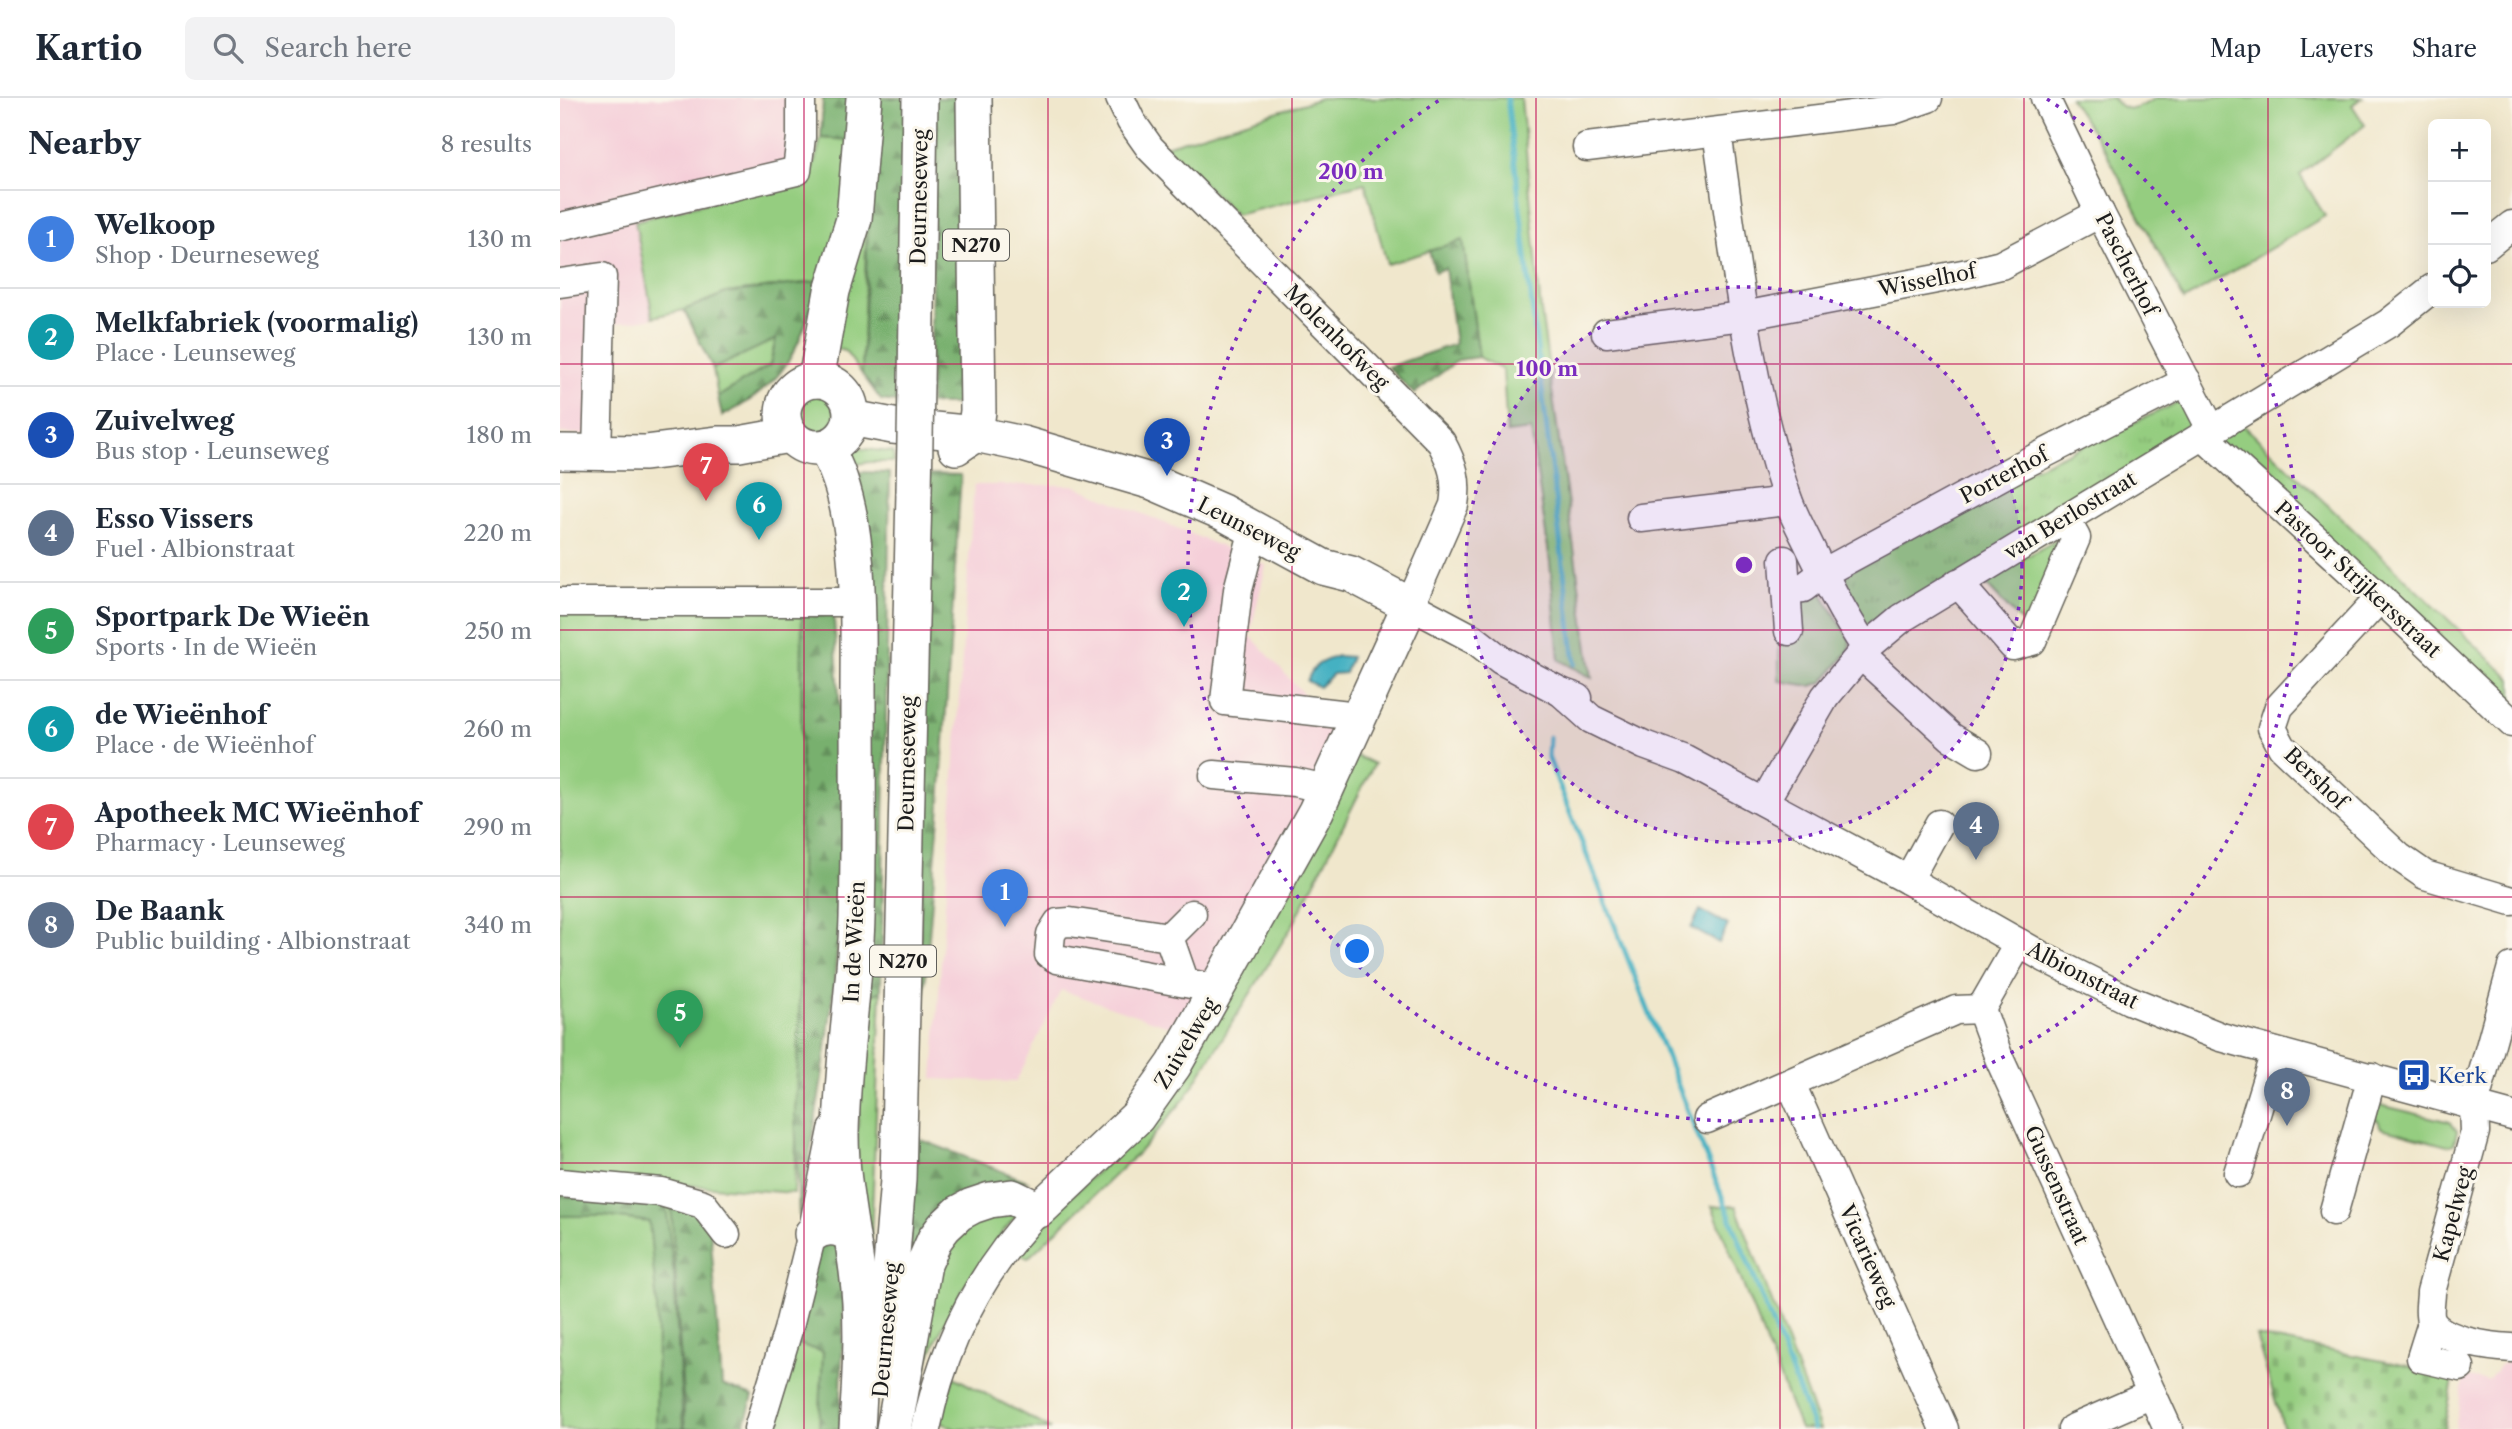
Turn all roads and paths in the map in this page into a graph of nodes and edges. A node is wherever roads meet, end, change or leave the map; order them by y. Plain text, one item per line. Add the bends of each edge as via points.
1 (802, 98) edge
2 (864, 98) edge
3 (920, 98) edge
4 (974, 98) edge
5 (1120, 98) edge
6 (1928, 98) edge
7 (2045, 98) edge
8 (1717, 132) junction
9 (1587, 147) dead end
10 (2100, 213) junction
11 (2512, 225) edge
12 (560, 227) edge
13 (2487, 245) edge
14 (560, 283) edge
15 (2428, 292) edge
16 (1743, 316) junction
17 (1606, 332) dead end
18 (816, 380) junction
19 (2187, 381) junction
20 (786, 423) junction
21 (2207, 432) junction
22 (839, 434) junction
23 (964, 442) junction
24 (560, 452) edge
25 (597, 453) junction
26 (1788, 500) junction
27 (1641, 518) dead end
28 (2065, 518) junction
29 (1254, 529) junction
30 (1784, 560) dead end
31 (1822, 573) junction
32 (1958, 583) junction
33 (1787, 590) junction
34 (2380, 598) junction
35 (560, 602) edge
36 (858, 602) junction
37 (1406, 613) junction
38 (1790, 631) dead end
39 (1863, 652) junction
40 (1357, 720) junction
41 (2512, 723) edge
42 (1978, 752) dead end
43 (1214, 775) dead end
44 (1326, 789) junction
45 (1756, 806) junction
46 (1939, 824) dead end
47 (1908, 880) junction
48 (2512, 901) edge
49 (1192, 914) dead end
50 (1169, 937) junction
51 (2019, 943) junction
52 (2512, 967) edge
53 (1202, 986) junction
54 (1981, 1009) junction
55 (2275, 1052) junction
56 (2372, 1077) junction
57 (1791, 1084) junction
58 (843, 1093) junction
59 (2474, 1105) junction
60 (2512, 1116) edge
61 (1707, 1119) dead end
62 (2238, 1173) dead end
63 (560, 1183) edge
64 (1039, 1210) junction
65 (2334, 1210) dead end
66 (726, 1234) dead end
67 (812, 1234) junction
68 (851, 1235) junction
69 (2512, 1348) edge
70 (2152, 1394) junction
71 (758, 1429) edge
72 (857, 1429) edge
73 (876, 1429) edge
74 (894, 1429) edge
75 (926, 1429) edge
76 (1944, 1429) edge
77 (2072, 1429) edge
78 (2168, 1429) edge

1 - 12 street via 797,171
2 - 18 main road via 854,219 832,291
3 - 73 main road, Deurneseweg / N270, bridge via 898,1180
4 - 23 main road, N270 via 978,391
5 - 37 street, Molenhofweg via 1150,148 1441,442 1455,474 1454,505
6 - 8 street via 1893,110
7 - 10 street, Pascherhof
8 - 9 street
8 - 16 street
10 - 16 street, Wisselhof via 2001,265
10 - 19 street, Pascherhof
11 - 13 street
14 - 25 street via 602,277
15 - 21 street, van Berlostraat via 2389,323
16 - 17 street
16 - 26 street via 1767,433
18 - 20 main road via 800,385 788,396
18 - 22 main road via 831,383 850,404
19 - 21 street, Pascherhof
19 - 31 street, Porterhof via 2107,411 2010,471
20 - 22 main road via 803,446 814,449
20 - 25 main road via 739,444
21 - 28 street, van Berlostraat
21 - 34 street, Pastoor Strijkersstraat
22 - 23 main road, Leunseweg via 887,444
22 - 36 main road, In de Wieën via 832,458 853,546
23 - 29 main road, Leunseweg via 1023,444 1153,482
24 - 25 main road
26 - 27 street
26 - 31 street
28 - 32 street, van Berlostraat
28 - 32 street via 2076,538 2032,641 2012,646
29 - 37 main road, Leunseweg via 1323,567 1351,574
29 - 40 street via 1238,590 1225,701 1349,715
30 - 33 street
31 - 33 street via 1804,588
31 - 39 street
32 - 39 street, van Berlostraat via 1902,618
33 - 38 street
34 - 41 street, Pastoor Strijkersstraat
34 - 48 street, Bershof via 2279,707 2272,727 2282,747 2399,857 2425,875
35 - 36 street
36 - 58 main road, In de Wieën via 857,920
37 - 40 main road, Zuivelweg
37 - 45 street, Albionstraat via 1474,639 1501,660 1561,692 1591,719 1685,760
39 - 42 street via 1951,737
39 - 45 street, van Berlostraat via 1825,697
40 - 44 main road, Zuivelweg
43 - 44 street
44 - 53 main road, Zuivelweg
45 - 47 street, Albionstraat
46 - 47 street
47 - 51 street, Albionstraat
49 - 50 street
50 - 53 street
50 - 53 street via 1058,923 1051,934 1049,954
51 - 54 street
51 - 55 street, Albionstraat via 2140,1005 2221,1037
52 - 59 street
53 - 64 main road, Zuivelweg via 1174,1065 1138,1117
54 - 57 street via 1956,1010
54 - 70 street, Gussenstraat
55 - 56 street, Albionstraat
55 - 62 street
56 - 59 street, Albionstraat
56 - 65 street
57 - 61 street
57 - 76 street, Vicarieweg
58 - 67 street, In de Wieën
58 - 68 main road via 842,1154
59 - 60 street, Albionstraat
59 - 69 street, Kapelweg via 2475,1132 2431,1292 2430,1313 2432,1323 2447,1334 2461,1361 2489,1346
63 - 66 street via 661,1192 703,1204
64 - 74 main road via 1012,1197 989,1200 959,1213 935,1239 924,1264
64 - 75 street, Zuivelweg via 996,1260 973,1296 944,1358
67 - 68 main road via 834,1227
67 - 71 street, In de Wieën
68 - 72 main road via 860,1298
70 - 77 street
70 - 78 street, Gussenstraat

